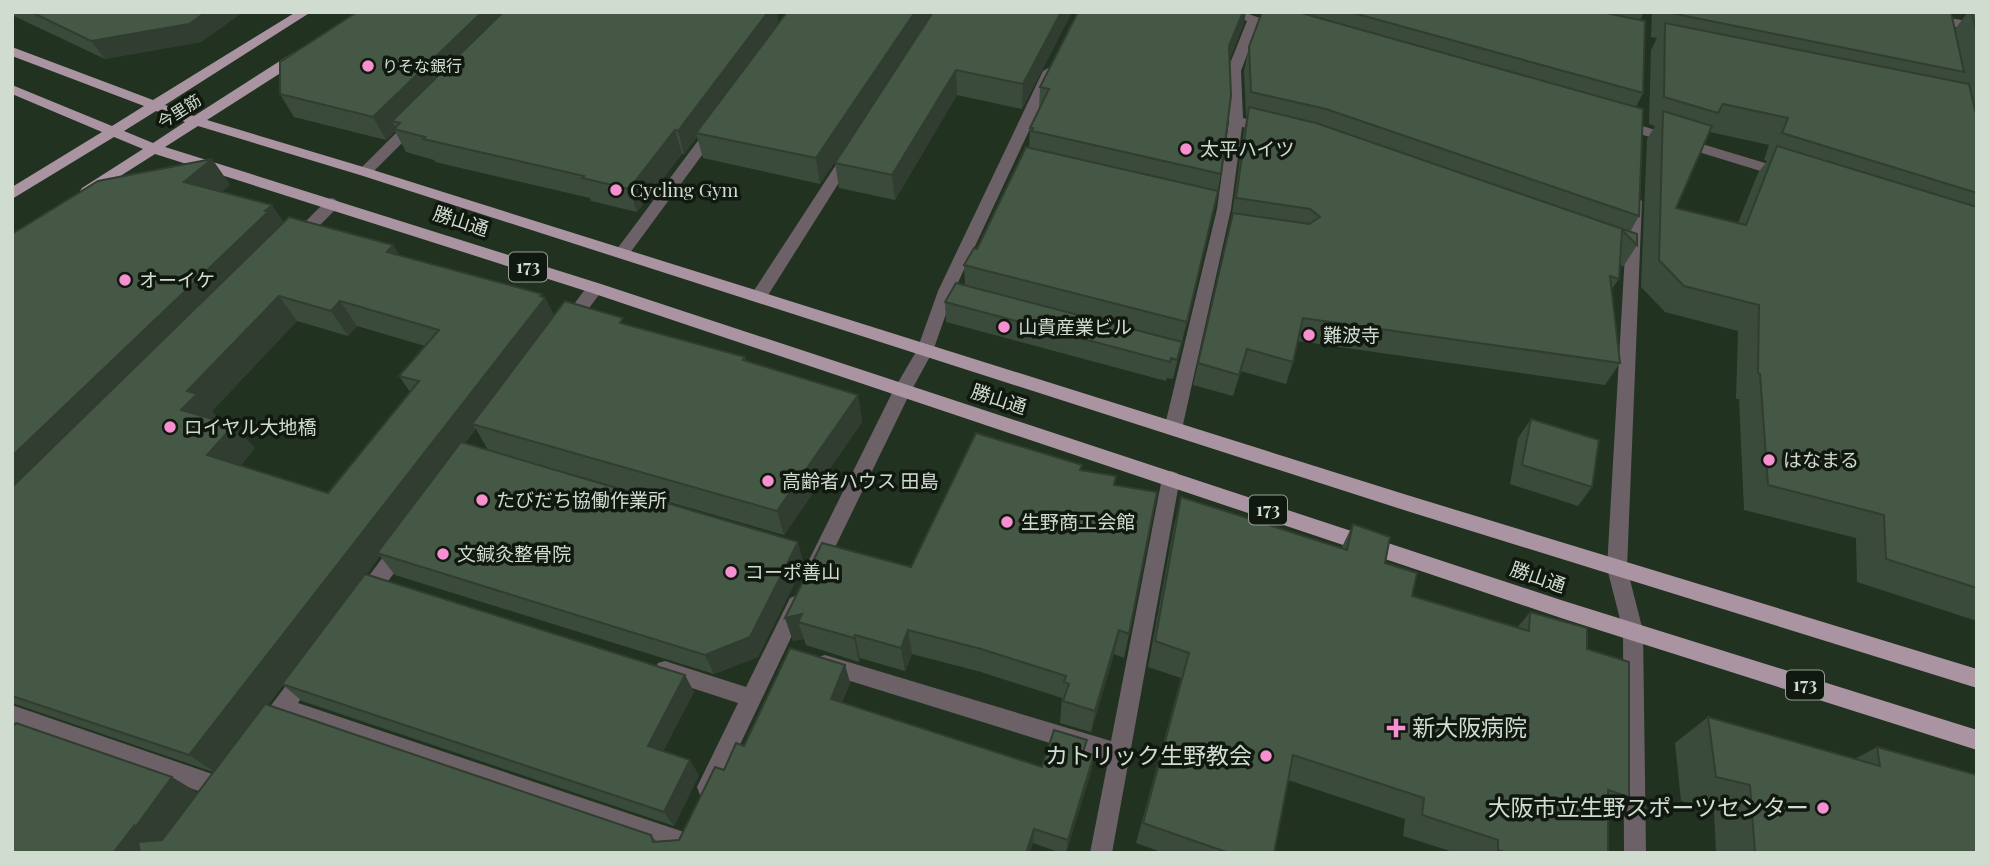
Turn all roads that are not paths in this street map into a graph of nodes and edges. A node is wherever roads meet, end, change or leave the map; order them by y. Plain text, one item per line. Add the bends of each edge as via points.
1 (305, 12) edge
2 (1898, 12) edge
3 (1241, 15) edge
4 (1938, 21) edge
5 (1977, 27) edge
6 (1294, 30) edge
7 (306, 50) edge
8 (12, 51) edge
9 (1055, 61) edge
10 (12, 89) edge
11 (155, 107) junction
12 (727, 112) edge
13 (421, 116) edge
14 (1611, 120) edge
15 (195, 121) junction
16 (1236, 121) junction
17 (113, 132) junction
18 (1288, 133) edge
19 (860, 138) edge
20 (153, 148) junction
21 (365, 172) junction
22 (1794, 177) edge
23 (1636, 183) edge
24 (12, 194) edge
25 (76, 198) edge
26 (333, 204) junction
27 (622, 253) junction
28 (282, 255) edge
29 (595, 288) junction
30 (759, 296) junction
31 (561, 334) edge
32 (925, 351) junction
33 (902, 391) junction
34 (1173, 429) junction
35 (1171, 478) junction
36 (416, 527) edge
37 (1617, 568) junction
38 (377, 580) junction
39 (404, 588) edge
40 (354, 611) edge
41 (1633, 631) junction
42 (775, 648) junction
43 (322, 654) edge
44 (644, 664) edge
45 (1977, 679) edge
46 (751, 698) junction
47 (282, 707) junction
48 (12, 715) edge
49 (44, 727) junction
50 (259, 737) edge
51 (1977, 740) edge
52 (28, 744) edge
53 (1119, 754) junction
54 (236, 768) edge
55 (698, 806) edge
56 (681, 842) edge
57 (1101, 853) edge
58 (1635, 853) edge

1 - 11 main road, 今里筋
2 - 4 street
3 - 6 street
3 - 16 street via 1234,71
4 - 5 street
7 - 15 main road, 今里筋
8 - 11 main road, 勝山通
9 - 32 street
10 - 17 main road, 勝山通
11 - 15 main road, 勝山通 / 173
11 - 17 main road, 今里筋
12 - 27 street
13 - 21 street
14 - 22 street
15 - 20 main road, 今里筋
15 - 21 main road, 勝山通 / 173
16 - 18 street
16 - 34 street via 1217,207 1227,228 1183,353
17 - 20 main road, 勝山通 / 173
17 - 24 main road, 今里筋
19 - 30 street
20 - 25 main road, 今里筋
20 - 26 main road, 勝山通 / 173
21 - 27 main road, 勝山通 / 173
23 - 37 street via 1628,250
26 - 28 street
26 - 29 main road, 勝山通 / 173
27 - 30 main road, 勝山通 / 173
29 - 31 street
29 - 33 main road, 勝山通 / 173
30 - 32 main road, 勝山通 / 173
32 - 33 street
32 - 34 main road, 勝山通 / 173
33 - 35 main road, 勝山通 / 173
33 - 42 street via 814,555 806,585
34 - 37 main road, 勝山通 / 173
35 - 41 main road, 勝山通 / 173
35 - 53 street
36 - 38 street
37 - 41 street
37 - 45 main road, 勝山通 / 173
38 - 39 street
38 - 40 street
41 - 51 main road, 勝山通 / 173
41 - 58 street
42 - 46 street
42 - 53 street
43 - 47 street
44 - 46 street
46 - 55 street
47 - 50 street
47 - 56 street
48 - 49 street
49 - 52 street
49 - 54 street via 217,793
53 - 57 street

